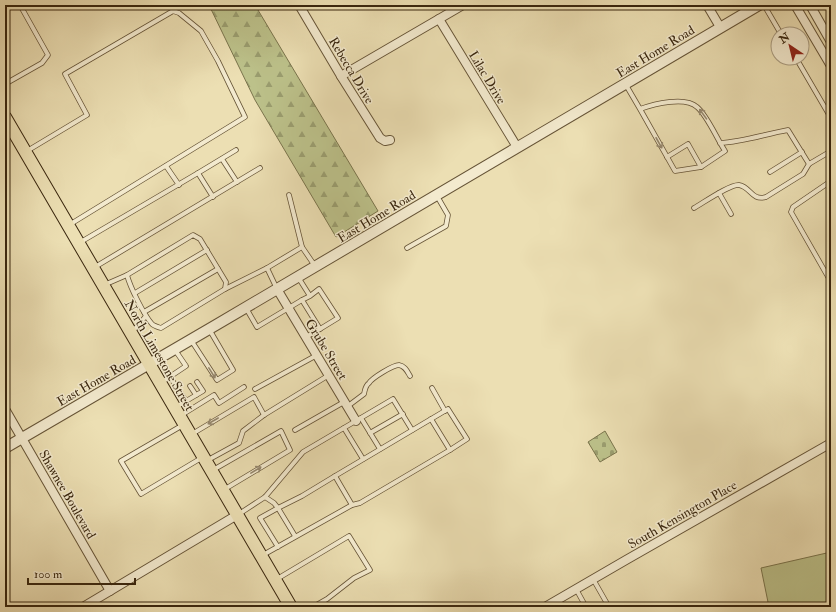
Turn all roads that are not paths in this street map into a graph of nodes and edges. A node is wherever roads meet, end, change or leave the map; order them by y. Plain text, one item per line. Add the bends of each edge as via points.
1 (20, 5) edge
2 (299, 5) edge
3 (463, 5) edge
4 (707, 5) edge
5 (759, 5) edge
6 (764, 5) edge
7 (795, 5) edge
8 (810, 5) edge
9 (439, 19) junction
10 (776, 26) edge
11 (720, 27) junction
12 (831, 42) edge
13 (801, 66) edge
14 (831, 66) edge
15 (341, 76) junction
16 (5, 84) edge
17 (625, 84) junction
18 (640, 109) junction
19 (5, 117) edge
20 (831, 118) edge
21 (390, 140) dead end
22 (720, 143) junction
23 (517, 147) junction
24 (236, 150) dead end
25 (831, 151) edge
26 (25, 152) junction
27 (802, 152) junction
28 (667, 157) junction
29 (222, 158) junction
30 (809, 164) junction
31 (166, 166) junction
32 (701, 167) junction
33 (260, 168) dead end
34 (770, 172) dead end
35 (198, 173) junction
36 (831, 181) edge
37 (237, 182) junction
38 (179, 185) junction
39 (719, 193) junction
40 (288, 195) dead end
41 (437, 195) junction
42 (213, 197) junction
43 (694, 208) dead end
44 (731, 214) dead end
45 (68, 226) junction
46 (79, 243) junction
47 (302, 247) junction
48 (407, 248) dead end
49 (207, 250) junction
50 (316, 266) junction
51 (93, 268) junction
52 (267, 268) junction
53 (218, 269) junction
54 (127, 274) junction
55 (298, 277) junction
56 (831, 282) edge
57 (103, 285) junction
58 (277, 289) junction
59 (225, 290) junction
60 (135, 293) junction
61 (310, 296) junction
62 (302, 300) junction
63 (245, 308) junction
64 (288, 308) junction
65 (145, 314) junction
66 (320, 329) junction
67 (209, 330) junction
68 (131, 333) junction
69 (306, 337) junction
70 (191, 340) junction
71 (174, 350) junction
72 (317, 355) junction
73 (149, 364) junction
74 (186, 366) junction
75 (189, 371) dead end
76 (329, 375) junction
77 (410, 376) dead end
78 (165, 380) junction
79 (197, 382) dead end
80 (190, 386) dead end
81 (244, 387) dead end
82 (432, 388) dead end
83 (254, 389) dead end
84 (196, 396) junction
85 (186, 401) junction
86 (346, 404) junction
87 (5, 409) edge
88 (445, 411) junction
89 (264, 414) junction
90 (403, 414) junction
91 (359, 419) junction
92 (431, 419) junction
93 (182, 421) junction
94 (344, 428) junction
95 (295, 430) dead end
96 (412, 430) junction
97 (370, 434) junction
98 (22, 438) junction
99 (831, 443) edge
100 (5, 448) edge
101 (380, 449) junction
102 (290, 450) junction
103 (450, 450) junction
104 (299, 456) junction
105 (363, 459) junction
106 (207, 463) junction
107 (335, 476) junction
108 (223, 490) junction
109 (265, 497) junction
110 (352, 505) junction
111 (278, 508) junction
112 (237, 515) junction
113 (295, 536) junction
114 (278, 547) junction
115 (261, 556) junction
116 (593, 579) junction
117 (275, 580) junction
118 (576, 589) junction
119 (110, 591) junction
120 (83, 607) edge
121 (291, 607) edge
122 (313, 607) edge
123 (545, 607) edge
124 (586, 607) edge
125 (609, 607) edge

1 - 16 lane via 48,55 42,63
2 - 15 street, Rebecca Drive
3 - 9 street
4 - 11 street
5 - 11 street, East Home Road
6 - 10 lane
7 - 14 street
8 - 12 street
9 - 15 street
9 - 23 street, Lilac Drive
11 - 17 street, East Home Road
13 - 20 lane
15 - 21 street, Rebecca Drive via 380,138
17 - 18 lane
17 - 23 street, East Home Road
22 -> 18 lane via 704,114 696,106 686,102 671,102
18 -> 28 lane
19 - 26 main road, North Limestone Street
22 - 27 lane via 788,130
22 - 32 lane via 725,151
23 - 41 street, East Home Road
24 - 29 lane
25 - 30 lane
26 - 31 lane via 87,115 65,74 173,11 202,31 246,117
26 - 45 main road, North Limestone Street
27 - 30 lane
27 - 34 lane
28 - 32 lane via 675,171
28 - 32 lane via 688,144
29 - 35 lane
29 - 37 lane
30 - 39 lane via 802,174 766,197 756,197 737,185
31 - 38 lane
31 - 45 lane
33 - 37 lane
35 - 38 lane
35 - 42 lane
36 - 56 lane via 793,207 791,212
37 - 42 lane
38 - 46 lane
39 - 43 lane
39 - 44 lane
40 - 47 lane
41 - 48 lane via 448,215 446,226
41 - 50 street, East Home Road
42 - 51 lane
45 - 46 main road, North Limestone Street
46 - 51 main road, North Limestone Street
47 - 50 lane
47 - 52 lane
49 - 53 lane
49 - 54 lane via 200,239 193,235
49 - 60 lane
50 - 55 street, East Home Road
51 - 57 main road, North Limestone Street
52 - 58 lane
52 - 59 lane
53 - 59 lane via 226,282
53 - 65 lane
54 - 57 lane
54 - 60 lane
55 - 58 street, East Home Road
55 - 61 lane
57 - 68 main road, North Limestone Street
58 - 63 street, East Home Road
58 - 64 street, Grube Street
59 - 65 lane via 161,328 153,325
60 - 65 lane
61 - 62 lane
61 - 66 lane via 319,290 338,318
62 - 64 lane
62 - 66 lane
63 - 64 lane via 257,327
63 - 67 street, East Home Road
64 - 69 street, Grube Street
65 - 68 lane
66 - 69 lane
67 - 70 street, East Home Road
70 -> 67 lane via 217,380 233,370
68 - 73 main road, North Limestone Street
69 - 72 street, Grube Street
70 - 71 street, East Home Road
71 - 73 street, East Home Road
71 - 74 lane
72 - 76 street, Grube Street
72 - 83 lane
73 - 78 main road, North Limestone Street
73 - 98 street, East Home Road
74 - 75 lane
74 - 78 lane via 181,373
76 - 86 street, Grube Street
76 - 89 lane
77 - 86 lane via 405,368 400,365 394,366 370,381 365,387 364,394
78 - 85 lane
78 - 93 main road, North Limestone Street
79 - 84 lane via 203,391
80 - 84 lane
81 - 93 lane via 219,403 214,396
82 - 88 lane
84 - 85 lane
85 - 93 lane
86 - 91 street, Grube Street
86 - 95 lane
87 - 98 street, Shawnee Boulevard
88 - 92 lane
88 - 103 lane via 448,409 467,439
89 -> 93 lane via 254,397
89 - 106 lane via 243,431 239,443
90 - 91 lane via 393,399
90 - 96 lane
90 - 97 lane
91 - 94 lane
91 - 97 lane
92 - 96 lane
92 - 103 lane
93 - 106 main road, North Limestone Street
93 - 106 lane via 121,461 141,494
94 - 104 lane
94 - 105 lane
96 - 101 lane
97 - 101 lane
98 - 100 street, East Home Road
98 - 119 street, Shawnee Boulevard
99 - 116 street, South Kensington Place
101 - 105 lane
102 - 104 lane
102 - 106 lane via 280,431
108 -> 102 lane
103 - 110 lane via 360,503
104 - 109 lane
105 - 107 lane
106 - 108 main road, North Limestone Street
107 - 110 lane
107 - 111 lane
108 - 112 main road, North Limestone Street
109 - 111 lane
109 - 112 lane
110 - 113 lane
111 - 113 lane
111 - 114 lane via 260,518
112 - 115 main road, North Limestone Street
112 - 119 street
113 - 114 lane
114 - 115 lane
115 - 117 main road, North Limestone Street
116 - 118 street, South Kensington Place
116 - 125 lane
117 - 121 main road, North Limestone Street
117 - 122 lane via 349,536 370,570 354,578
118 - 123 street, South Kensington Place
118 - 124 lane
119 - 120 street

